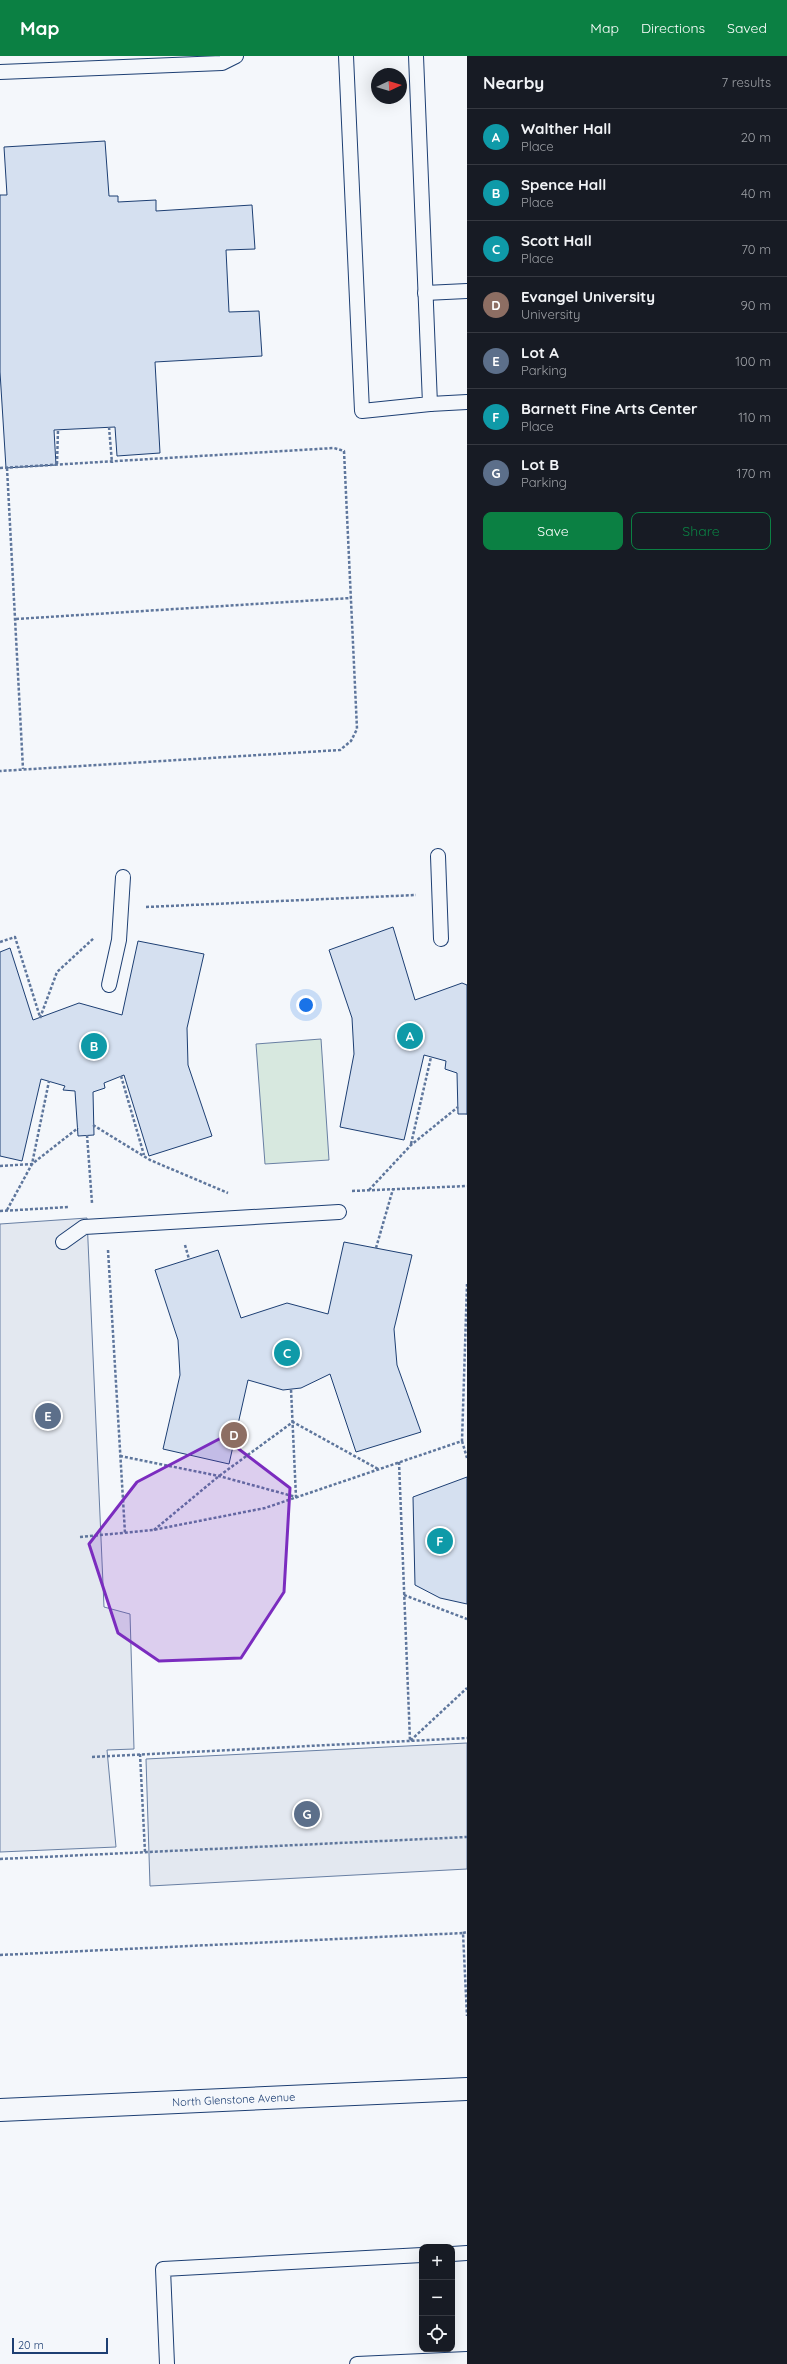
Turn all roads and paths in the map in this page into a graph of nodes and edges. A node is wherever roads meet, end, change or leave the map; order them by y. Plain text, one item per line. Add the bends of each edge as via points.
1 (236, 56) edge
2 (346, 56) edge
3 (416, 56) edge
4 (0, 72) edge
5 (467, 291) edge
6 (424, 293) junction
7 (467, 402) edge
8 (430, 404) junction
9 (109, 427) dead end
10 (58, 430) dead end
11 (112, 463) junction
12 (58, 464) junction
13 (0, 468) edge
14 (8, 468) junction
15 (351, 598) junction
16 (16, 619) junction
17 (23, 769) junction
18 (0, 770) edge
19 (438, 856) dead end
20 (123, 877) dead end
21 (439, 894) junction
22 (120, 918) junction
23 (441, 939) dead end
24 (0, 942) edge
25 (109, 986) dead end
26 (431, 1057) dead end
27 (120, 1076) dead end
28 (49, 1081) dead end
29 (458, 1107) dead end
30 (94, 1125) dead end
31 (78, 1128) dead end
32 (87, 1135) dead end
33 (411, 1145) junction
34 (144, 1156) junction
35 (32, 1164) junction
36 (0, 1166) edge
37 (393, 1189) dead end
38 (369, 1190) dead end
39 (233, 1195) dead end
40 (92, 1206) dead end
41 (6, 1211) dead end
42 (339, 1212) dead end
43 (106, 1226) junction
44 (63, 1242) dead end
45 (376, 1248) dead end
46 (467, 1284) edge
47 (291, 1389) dead end
48 (293, 1422) junction
49 (462, 1441) junction
50 (120, 1456) junction
51 (467, 1458) edge
52 (399, 1462) junction
53 (378, 1470) junction
54 (219, 1476) junction
55 (296, 1496) junction
56 (153, 1530) junction
57 (125, 1533) junction
58 (80, 1537) dead end
59 (404, 1596) junction
60 (467, 1619) edge
61 (467, 1688) edge
62 (467, 1738) edge
63 (410, 1741) junction
64 (140, 1754) junction
65 (92, 1757) dead end
66 (467, 1837) edge
67 (145, 1852) junction
68 (0, 1859) edge
69 (467, 1932) edge
70 (463, 1933) junction
71 (0, 1955) edge
72 (467, 2016) edge
73 (467, 2089) edge
74 (0, 2110) edge
75 (467, 2253) edge
76 (455, 2254) edge
77 (419, 2255) edge
78 (467, 2358) edge
79 (448, 2362) edge
80 (167, 2364) edge
81 (357, 2364) edge

1 - 4 lane via 222,62
2 - 8 lane via 362,411
3 - 6 lane
5 - 6 lane
6 - 8 lane
7 - 8 lane
9 - 11 path
10 - 12 path
11 - 12 path
11 - 15 path via 334,448 344,451
12 - 14 path
13 - 14 path
14 - 16 path
15 - 16 path
15 - 17 path via 357,729 351,741 340,750
16 - 17 path
17 - 18 path
19 - 21 lane
20 - 22 lane
21 - 22 path via 138,908
21 - 23 lane
22 - 24 path via 104,928 57,972 40,1018 15,937
22 - 25 lane via 119,940
26 - 33 path
27 - 34 path
28 - 35 path
29 - 33 path
30 - 34 path
31 - 35 path
32 - 40 path
33 - 38 path
34 - 39 path
35 - 36 path
35 - 41 path
37 - 45 path
42 - 43 lane
43 - 44 lane via 84,1227
43 - 50 path
46 - 49 path
47 - 48 path
48 - 53 path
48 - 54 path
48 - 55 path
49 - 51 path
49 - 52 path
50 - 54 path
50 - 57 path
52 - 53 path
52 - 59 path
53 - 55 path
54 - 55 path
54 - 56 path
55 - 56 path via 265,1508
56 - 57 path
57 - 58 path
59 - 60 path
59 - 63 path
61 - 63 path
62 - 63 path
63 - 64 path
64 - 65 path
64 - 67 path
66 - 67 path
67 - 68 path
69 - 70 path
70 - 71 path
70 - 72 path
73 - 74 main road, North Glenstone Avenue
75 - 76 lane
77 - 80 lane via 163,2269
78 - 79 lane
79 - 81 lane

